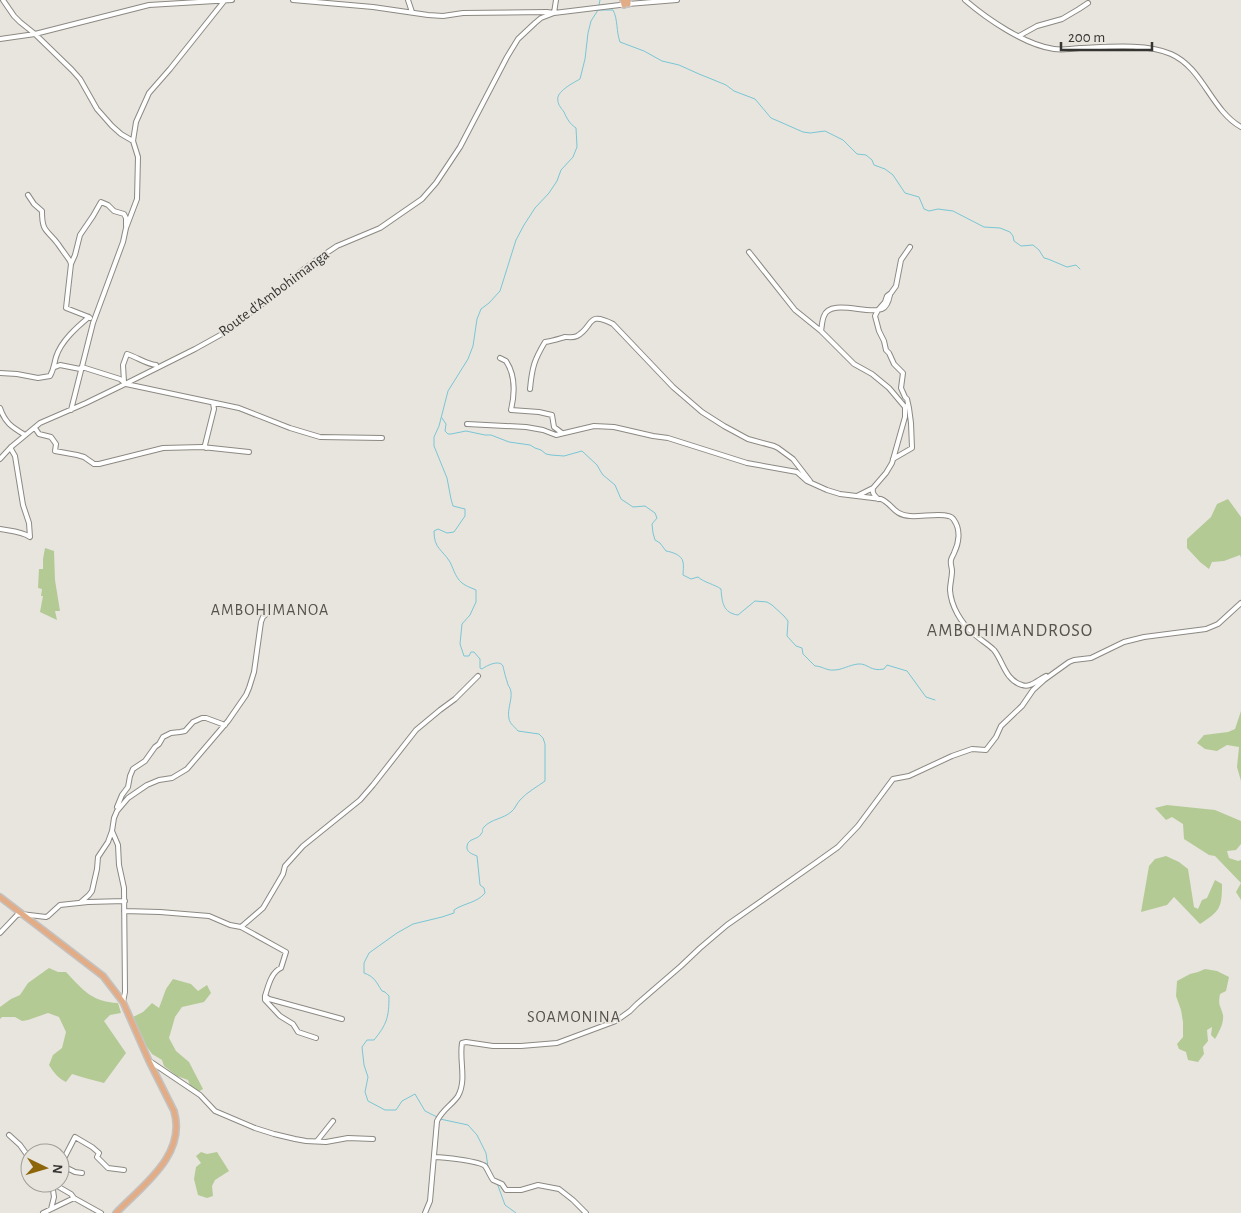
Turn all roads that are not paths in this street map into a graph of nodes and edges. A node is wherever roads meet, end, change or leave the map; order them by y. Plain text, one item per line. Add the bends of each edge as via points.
1 (2, 0) edge
2 (225, 0) edge
3 (232, 0) edge
4 (293, 0) edge
5 (408, 0) edge
6 (556, 0) edge
7 (677, 0) edge
8 (965, 0) edge
9 (626, 2) edge
10 (1088, 3) dead end
11 (412, 12) junction
12 (554, 14) junction
13 (34, 34) junction
14 (1019, 36) junction
15 (0, 39) edge
16 (1241, 127) edge
17 (133, 141) junction
18 (28, 195) dead end
19 (126, 228) junction
20 (910, 247) dead end
21 (749, 252) dead end
22 (71, 264) junction
23 (879, 309) junction
24 (89, 317) junction
25 (95, 319) junction
26 (821, 331) junction
27 (500, 358) dead end
28 (156, 365) dead end
29 (55, 367) junction
30 (82, 367) junction
31 (0, 374) edge
32 (125, 383) junction
33 (530, 389) dead end
34 (904, 397) junction
35 (213, 403) junction
36 (905, 406) junction
37 (0, 408) edge
38 (71, 410) junction
39 (467, 424) dead end
40 (35, 428) junction
41 (562, 433) junction
42 (25, 435) junction
43 (382, 438) dead end
44 (11, 447) junction
45 (206, 448) junction
46 (249, 452) dead end
47 (0, 459) edge
48 (893, 459) junction
49 (811, 483) junction
50 (873, 488) junction
51 (858, 496) junction
52 (878, 499) junction
53 (0, 530) edge
54 (1241, 603) edge
55 (268, 613) dead end
56 (478, 676) dead end
57 (1050, 676) junction
58 (225, 725) junction
59 (117, 807) dead end
60 (112, 831) junction
61 (0, 897) edge
62 (125, 901) junction
63 (76, 904) junction
64 (124, 911) junction
65 (21, 914) junction
66 (241, 927) junction
67 (0, 933) edge
68 (264, 996) junction
69 (123, 1002) junction
70 (342, 1019) dead end
71 (316, 1038) dead end
72 (149, 1061) junction
73 (333, 1121) dead end
74 (9, 1135) dead end
75 (373, 1139) dead end
76 (317, 1141) junction
77 (20, 1145) edge
78 (70, 1147) edge
79 (434, 1157) junction
80 (70, 1170) edge
81 (124, 1170) dead end
82 (82, 1174) dead end
83 (53, 1193) edge
84 (68, 1193) edge
85 (74, 1198) junction
86 (51, 1209) junction
87 (43, 1213) edge
88 (102, 1213) edge
89 (116, 1213) edge
90 (425, 1213) edge
91 (586, 1213) edge

1 - 13 street
2 - 3 street
2 - 13 street via 149,5
2 - 17 street via 149,93 136,122
4 - 11 street
5 - 11 street
6 - 12 street
7 - 9 street, Route d'Ambohimanga
8 - 14 street
9 - 12 street, Route d'Ambohimanga
10 - 14 street via 1062,19 1037,26
11 - 12 street via 428,16
12 - 32 street, Route d'Ambohimanga via 541,18 518,39 460,147 422,199 380,228 337,246 319,258 222,334
13 - 15 street
13 - 17 street via 72,70 112,126
14 - 16 street via 1055,49 1129,47 1171,54 1185,64 1225,114
17 - 19 street via 138,157 138,189
18 - 22 street via 42,211 46,232 57,242
19 - 22 street via 124,214 101,202 80,235
19 - 25 street
20 - 23 street via 901,260 896,286 885,306
21 - 26 street via 795,310
22 - 24 street via 66,308
23 - 26 street via 840,307 827,311
23 - 34 street via 876,319 886,350 903,373 901,388
24 - 25 street
24 - 29 street via 64,342
25 - 30 street
26 - 36 street via 854,364 890,388
27 - 41 street via 506,361 512,372 515,395 511,410 552,415 554,427
28 - 32 street via 127,354 123,365
29 - 30 street
29 - 31 street via 50,376 44,378
30 - 32 street
30 - 38 street
32 - 35 street
32 - 38 street, Route d'Ambohimanga
33 - 49 street via 534,362 545,342 577,336 596,318 604,319 613,324 672,387 702,412 748,439 774,446 793,459
34 - 36 street
34 - 48 street via 911,417 912,448
35 - 43 street via 239,408 320,437
35 - 45 street
36 - 48 street
37 - 42 street via 5,420
38 - 40 street, Route d'Ambohimanga
39 - 41 street via 526,427 556,435
40 - 42 street, Route d'Ambohimanga
40 - 45 street via 39,434 51,437 56,444 55,451 84,457 94,464 163,448
41 - 49 street via 594,426 614,427 668,438 747,463 797,472
42 - 44 street, Route d'Ambohimanga
44 - 47 street, Route d'Ambohimanga
44 - 53 street via 30,523 30,537
45 - 46 street
48 - 50 street
49 - 51 street via 840,494
50 - 51 street
50 - 52 street
51 - 52 street
52 - 57 street via 908,516 951,517 959,536 950,563 950,590 958,615 972,633 994,651 1006,672 1018,684 1030,685
54 - 57 street via 1218,624 1206,629 1129,640 1091,658 1074,660
55 - 58 street via 261,622 249,688
56 - 66 street via 455,700 416,730 360,800 303,846 285,866 263,908
57 - 79 street via 1007,719 987,749 972,749 909,776 893,778 858,826 832,852 727,925 616,1021 553,1044 493,1046 462,1043 461,1088 437,1120
58 - 59 street via 202,718 185,731 163,736 145,761 132,769 128,787
58 - 60 street via 187,769 172,778 147,784 128,798 117,811
60 - 62 street via 118,845
60 - 63 street via 98,858 92,891
61 - 65 main road
62 - 63 street
62 - 64 street
63 - 65 street via 58,906 46,917
64 - 66 street via 209,916
64 - 69 street
65 - 67 street
65 - 69 main road via 103,976
66 - 68 street via 286,952 281,968 274,973
68 - 70 street
68 - 71 street via 270,1006 298,1032
69 - 72 main road
72 - 76 street via 226,1117 295,1140
72 - 89 main road via 174,1111 176,1136 161,1166
73 - 76 street
74 - 77 street
75 - 76 street
78 - 81 street via 75,1137 99,1153 97,1158 108,1168
79 - 90 street via 430,1201
79 - 91 street via 482,1164 494,1181 506,1190 538,1185 559,1189
80 - 82 street
83 - 86 street
84 - 85 street
85 - 86 street
85 - 88 street
86 - 87 street

